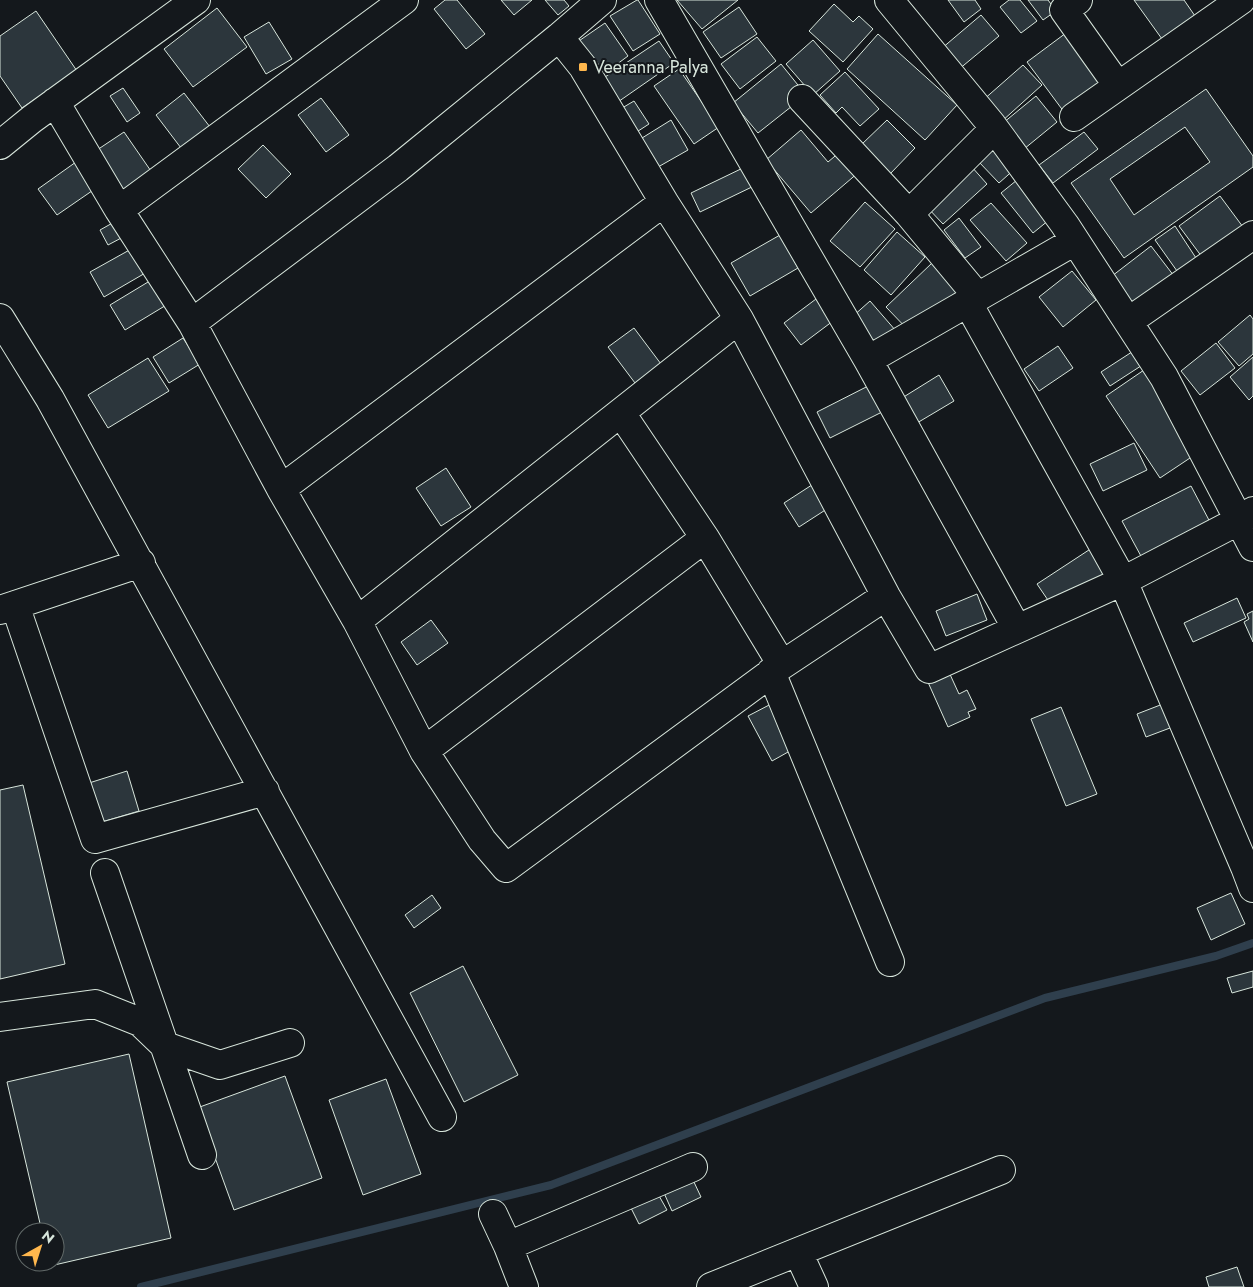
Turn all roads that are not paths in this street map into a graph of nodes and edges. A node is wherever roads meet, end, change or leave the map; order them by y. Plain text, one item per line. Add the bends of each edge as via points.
1 (196, 0) edge
2 (404, 0) edge
3 (602, 0) edge
4 (659, 0) edge
5 (889, 0) edge
6 (1241, 0) edge
7 (1066, 3) edge
8 (559, 37) junction
9 (1118, 86) junction
10 (802, 99) dead end
11 (55, 102) junction
12 (1074, 117) dead end
13 (994, 129) junction
14 (0, 144) edge
15 (664, 202) junction
16 (120, 210) junction
17 (908, 214) junction
18 (1253, 235) edge
19 (1075, 241) junction
20 (973, 300) junction
21 (0, 318) edge
22 (739, 319) junction
23 (1129, 321) junction
24 (192, 324) junction
25 (868, 360) junction
26 (621, 413) junction
27 (281, 489) junction
28 (1246, 515) edge
29 (705, 538) junction
30 (1253, 547) edge
31 (140, 563) junction
32 (1123, 581) junction
33 (886, 596) junction
34 (7, 607) edge
35 (356, 621) junction
36 (1017, 629) junction
37 (776, 669) junction
38 (424, 751) junction
39 (265, 792) junction
40 (105, 873) dead end
41 (1253, 888) edge
42 (890, 962) dead end
43 (0, 1017) edge
44 (290, 1043) dead end
45 (165, 1046) junction
46 (442, 1117) dead end
47 (202, 1155) dead end
48 (693, 1167) dead end
49 (1000, 1170) dead end
50 (493, 1214) dead end
51 (508, 1246) junction
52 (798, 1252) junction
53 (524, 1287) edge
54 (711, 1287) edge
55 (814, 1287) edge

1 - 11 street
2 - 16 street
3 - 8 street
4 - 25 street
5 - 13 street
6 - 9 street
7 - 9 street
8 - 15 street via 583,67
8 - 24 street via 398,168
9 - 12 street
10 - 17 street
11 - 14 street
11 - 16 street
13 - 17 street
13 - 19 street
15 - 22 street
15 - 27 street
16 - 24 street
17 - 20 street
18 - 23 street
19 - 20 street
19 - 23 street
20 - 25 street
20 - 32 street
21 - 31 street via 50,399
22 - 26 street
22 - 33 street
23 - 28 street
24 - 27 street
25 - 36 street
26 - 29 street
26 - 35 street
27 - 35 street
28 - 30 street
28 - 32 street
29 - 37 street
29 - 38 street
31 - 34 street
31 - 39 street
32 - 36 street
32 - 41 street
33 - 36 street via 929,669
33 - 37 street
34 - 39 street via 95,839
35 - 38 street
37 - 38 street via 506,868 482,840
37 - 42 street
39 - 46 street
40 - 45 street
43 - 45 street via 94,1004 140,1022
44 - 45 street via 220,1065
45 - 47 street
48 - 51 street
49 - 52 street
50 - 51 street
51 - 53 street
52 - 54 street
52 - 55 street

